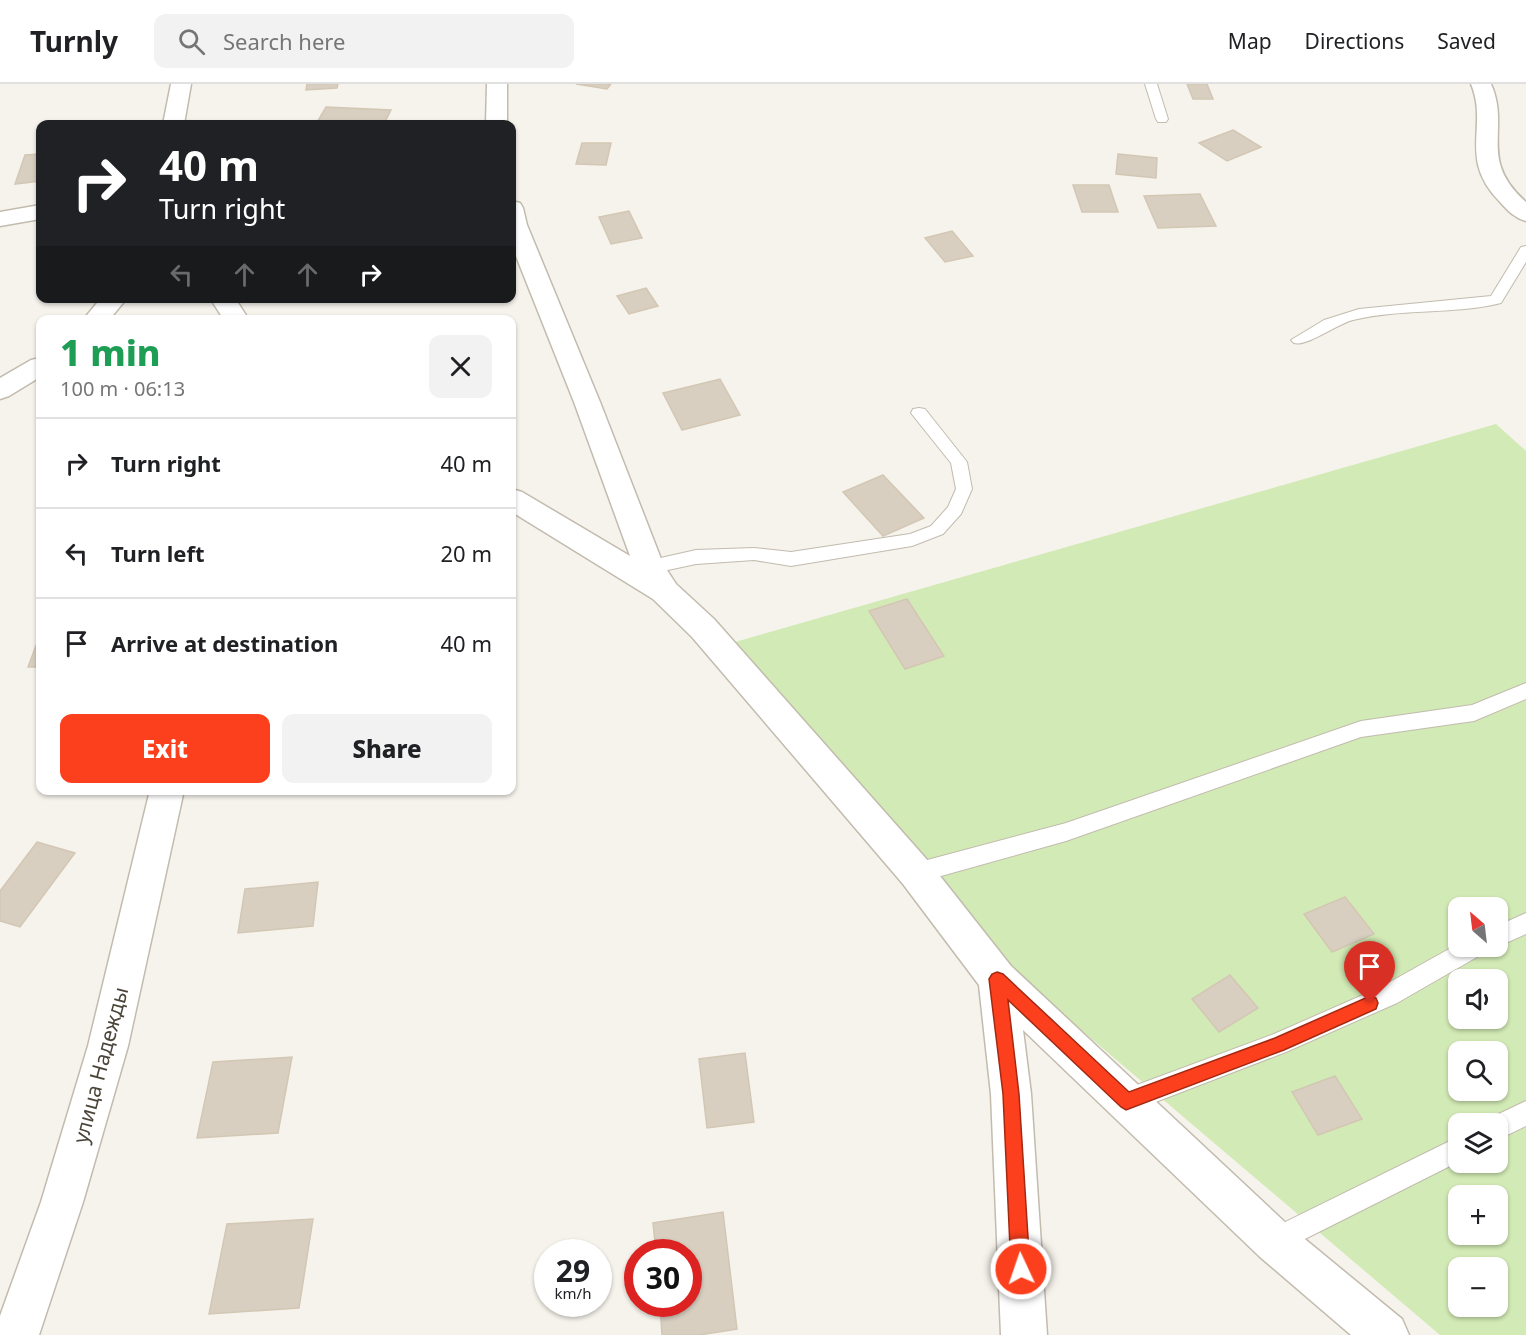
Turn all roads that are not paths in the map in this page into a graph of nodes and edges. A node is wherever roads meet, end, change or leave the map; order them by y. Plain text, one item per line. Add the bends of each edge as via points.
1 (181, 84) edge
2 (497, 84) edge
3 (1151, 84) edge
4 (1481, 84) edge
5 (1162, 118) dead end
6 (175, 120) edge
7 (497, 120) edge
8 (36, 213) edge
9 (1526, 214) edge
10 (0, 219) edge
11 (516, 228) edge
12 (1526, 250) edge
13 (110, 303) edge
14 (99, 315) edge
15 (1299, 340) dead end
16 (36, 368) edge
17 (0, 390) edge
18 (919, 413) dead end
19 (516, 501) edge
20 (657, 579) junction
21 (1526, 692) edge
22 (165, 795) edge
23 (916, 873) junction
24 (1526, 923) edge
25 (1508, 932) edge
26 (1456, 957) edge
27 (997, 979) junction
28 (1126, 1101) junction
29 (1526, 1113) edge
30 (1508, 1122) edge
31 (1448, 1154) edge
32 (1274, 1241) junction
33 (16, 1335) edge
34 (1024, 1335) edge
35 (1386, 1335) edge

1 - 6 street
2 - 7 street
3 - 5 lane
4 - 9 street via 1488,105 1488,168 1494,183
8 - 10 street
11 - 20 street
12 - 15 lane via 1496,300 1387,310 1339,320
13 - 14 street
16 - 17 street
18 - 20 lane via 959,462 964,489 955,510 937,530 912,540 791,559 754,554 696,557
19 - 20 street
20 - 23 street
21 - 23 lane via 1474,712 1360,729 1066,832
22 - 33 street, улица Надежды via 108,1046 62,1202
23 - 27 street
24 - 25 lane
26 - 28 lane via 1389,995 1278,1044
27 - 28 street
27 - 34 street via 1011,1094
28 - 32 street
29 - 30 lane
31 - 32 lane
32 - 35 street

